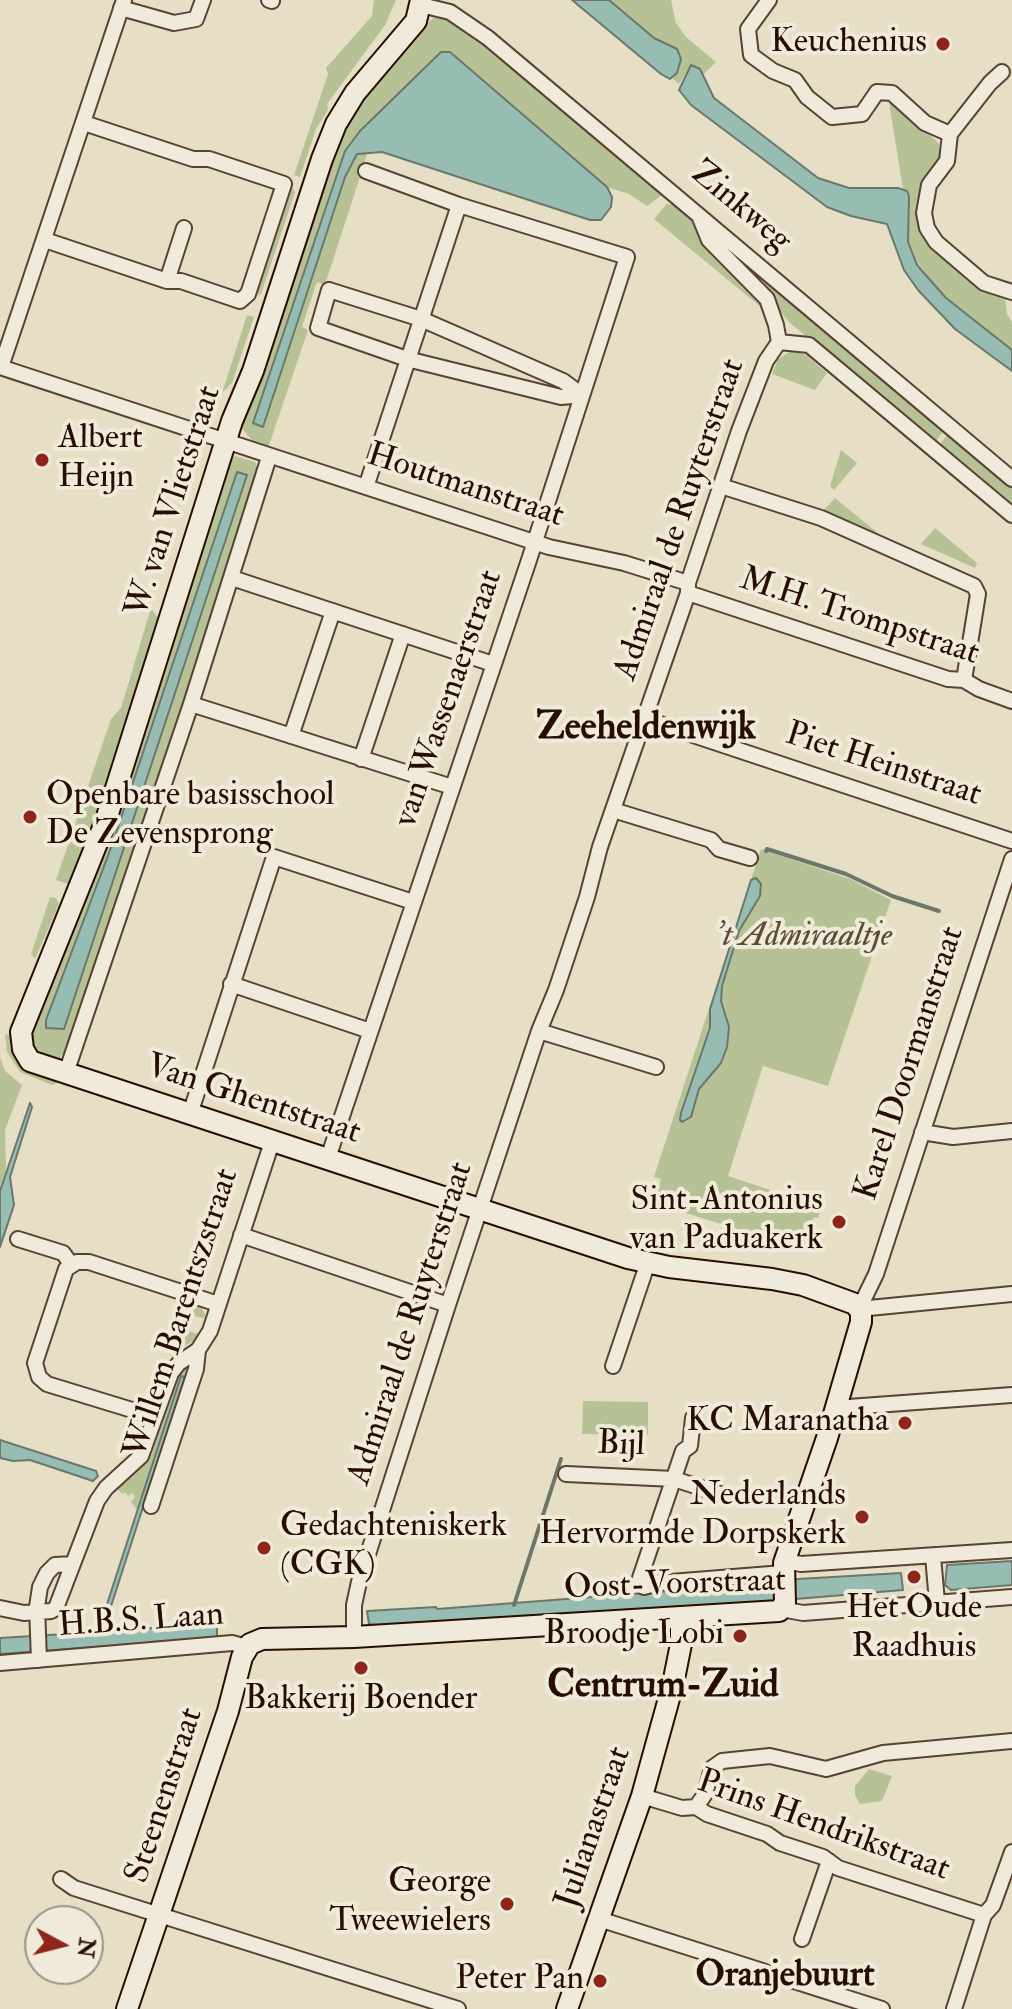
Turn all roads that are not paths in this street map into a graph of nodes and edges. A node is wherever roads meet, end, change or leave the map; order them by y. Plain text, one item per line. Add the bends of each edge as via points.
1 (203, 0) edge
2 (769, 0) edge
3 (421, 2) edge
4 (122, 4) edge
5 (1002, 72) dead end
6 (84, 123) junction
7 (950, 134) junction
8 (366, 171) dead end
9 (459, 205) junction
10 (698, 214) junction
11 (184, 228) dead end
12 (45, 240) junction
13 (167, 281) junction
14 (1012, 292) edge
15 (421, 319) junction
16 (779, 342) junction
17 (407, 359) junction
18 (0, 367) edge
19 (582, 395) junction
20 (226, 443) junction
21 (269, 457) junction
22 (1012, 479) edge
23 (721, 486) junction
24 (366, 487) junction
25 (1012, 515) edge
26 (533, 541) junction
27 (232, 578) junction
28 (688, 588) junction
29 (333, 611) junction
30 (403, 634) junction
31 (493, 664) junction
32 (964, 680) junction
33 (1012, 701) edge
34 (191, 704) junction
35 (645, 719) junction
36 (291, 736) junction
37 (361, 759) junction
38 (452, 787) junction
39 (613, 810) junction
40 (1012, 841) edge
41 (750, 858) dead end
42 (1012, 859) edge
43 (413, 902) junction
44 (231, 984) junction
45 (370, 1031) junction
46 (539, 1031) junction
47 (20, 1037) joint
48 (656, 1067) dead end
49 (66, 1073) junction
50 (190, 1114) junction
51 (1012, 1131) edge
52 (922, 1132) junction
53 (272, 1142) junction
54 (327, 1161) junction
55 (481, 1210) junction
56 (241, 1235) junction
57 (18, 1239) dead end
58 (648, 1262) junction
59 (71, 1264) junction
60 (1012, 1294) edge
61 (218, 1304) junction
62 (448, 1305) junction
63 (859, 1309) junction
64 (198, 1350) junction
65 (613, 1366) dead end
66 (1012, 1395) edge
67 (835, 1408) junction
68 (155, 1417) junction
69 (693, 1418) dead end
70 (566, 1474) dead end
71 (674, 1479) junction
72 (723, 1495) dead end
73 (151, 1506) dead end
74 (1012, 1550) edge
75 (933, 1556) junction
76 (73, 1564) junction
77 (784, 1571) junction
78 (1012, 1597) edge
79 (937, 1602) junction
80 (783, 1605) junction
81 (0, 1608) edge
82 (37, 1611) junction
83 (681, 1618) junction
84 (354, 1637) junction
85 (247, 1647) junction
86 (39, 1658) junction
87 (0, 1663) edge
88 (1012, 1741) edge
89 (642, 1796) junction
90 (696, 1807) junction
91 (1012, 1852) edge
92 (829, 1861) junction
93 (61, 1879) dead end
94 (160, 1913) junction
95 (984, 1915) junction
96 (599, 1919) junction
97 (802, 1939) dead end
98 (127, 2009) edge
99 (458, 2009) edge
100 (567, 2009) edge
101 (882, 2009) edge
102 (954, 2009) edge

1 - 4 street via 196,19 174,23
2 - 7 street via 748,29 751,55 795,80 832,117 862,114 877,92 892,93 925,123
3 - 10 street, Zinkweg via 450,12 488,38
3 - 20 street, W. van Vlietstraat via 416,21 355,93 336,124
4 - 6 street
5 - 7 street
6 - 12 street
6 - 13 street via 284,184 248,294 240,301
7 - 14 street via 947,161 929,185 927,228 984,283
8 - 9 street
9 - 15 street
9 - 19 street, van Wassenaerstraat via 627,257
10 - 16 street via 709,240 767,299
10 - 22 street, Zinkweg
11 - 13 street
12 - 13 street
12 - 18 street
15 - 17 street
15 - 17 street via 329,290 318,328
15 - 19 street via 563,381
16 - 23 street, Admiraal de Ruyterstraat via 766,361
16 - 25 street via 809,345
17 - 19 street via 561,397
17 - 24 street
18 - 20 street, Houtmanstraat
19 - 26 street, van Wassenaerstraat
20 - 21 street, Houtmanstraat
20 - 47 street, W. van Vlietstraat via 105,823
21 - 24 street, Houtmanstraat
21 - 27 street
23 - 28 street, Admiraal de Ruyterstraat
23 - 32 street via 821,518 974,586 978,594
24 - 26 street, Houtmanstraat
26 - 28 street, Houtmanstraat via 624,563
26 - 31 street, van Wassenaerstraat
27 - 29 street
27 - 34 street
28 - 32 street, M.H. Trompstraat via 948,679
28 - 35 street, Admiraal de Ruyterstraat
29 - 30 street
29 - 36 street
30 - 31 street
30 - 37 street
31 - 38 street, van Wassenaerstraat
32 - 33 street, M.H. Trompstraat
34 - 36 street
34 - 49 street
35 - 39 street, Admiraal de Ruyterstraat
35 - 40 street, Piet Heinstraat
36 - 37 street
37 - 38 street
38 - 43 street, van Wassenaerstraat
39 - 41 street via 711,840 719,849
39 - 46 street, Admiraal de Ruyterstraat
42 - 52 street, Karel Doormanstraat
43 - 44 street via 274,857
43 - 45 street, van Wassenaerstraat
44 - 45 street
44 - 50 street
45 - 54 street, van Wassenaerstraat
46 - 48 street
46 - 55 street, Admiraal de Ruyterstraat
47 - 49 street, Van Ghentstraat via 30,1061
49 - 50 street, Van Ghentstraat
50 - 53 street, Van Ghentstraat
51 - 52 street via 953,1137
52 - 63 street, Karel Doormanstraat via 876,1274
53 - 54 street, Van Ghentstraat
53 - 56 street, Willem Barentszstraat
54 - 55 street, Van Ghentstraat
55 - 58 street, Van Ghentstraat
55 - 62 street, Admiraal de Ruyterstraat
56 - 61 street, Willem Barentszstraat
56 - 62 street
57 - 59 street via 63,1253
58 - 63 street, Van Ghentstraat via 789,1281
58 - 65 street
59 - 61 street via 89,1262
59 - 68 street via 36,1360 39,1377 47,1384
60 - 63 street
61 - 64 street, Willem Barentszstraat
62 - 84 street, Admiraal de Ruyterstraat via 359,1582
63 - 67 street, Karel Doormanstraat via 860,1326
64 - 68 street, H.B.S. Laan via 171,1373
64 - 73 street, Willem Barentszstraat
66 - 67 street
67 - 77 street, Karel Doormanstraat
68 - 76 street, H.B.S. Laan via 141,1456 97,1501
69 - 71 street, Bijl via 690,1446 683,1451
70 - 71 street, Bijl
71 - 72 street
71 - 77 street, Bijl via 641,1586
74 - 75 street
75 - 77 street via 801,1564
75 - 79 street
76 - 82 street, H.B.S. Laan via 56,1608
76 - 82 street, H.B.S. Laan via 50,1568 40,1587
77 - 80 street, Karel Doormanstraat
78 - 79 street, Oost-Voorstraat
79 - 80 street, Oost-Voorstraat via 803,1613
80 - 83 street, Oost-Voorstraat via 770,1613
81 - 82 street, H.B.S. Laan
82 - 86 street, H.B.S. Laan
83 - 84 street, Oost-Voorstraat
83 - 89 street, Julianastraat via 673,1684
84 - 85 street, Oost-Voorstraat via 262,1639
85 - 86 street, H.B.S. Laan via 232,1643
85 - 94 street, Steenenstraat
86 - 87 street, H.B.S. Laan
88 - 90 street via 883,1753 832,1769 770,1756 722,1761 712,1768
89 - 90 street, Prins Hendrikstraat
89 - 96 street, Julianastraat
90 - 92 street, Prins Hendrikstraat
91 - 95 street via 993,1905
92 - 95 street, Prins Hendrikstraat
92 - 97 street
93 - 94 street via 74,1888
94 - 98 street, Steenenstraat
94 - 99 street
95 - 102 street
96 - 100 street, Julianastraat
96 - 101 street

